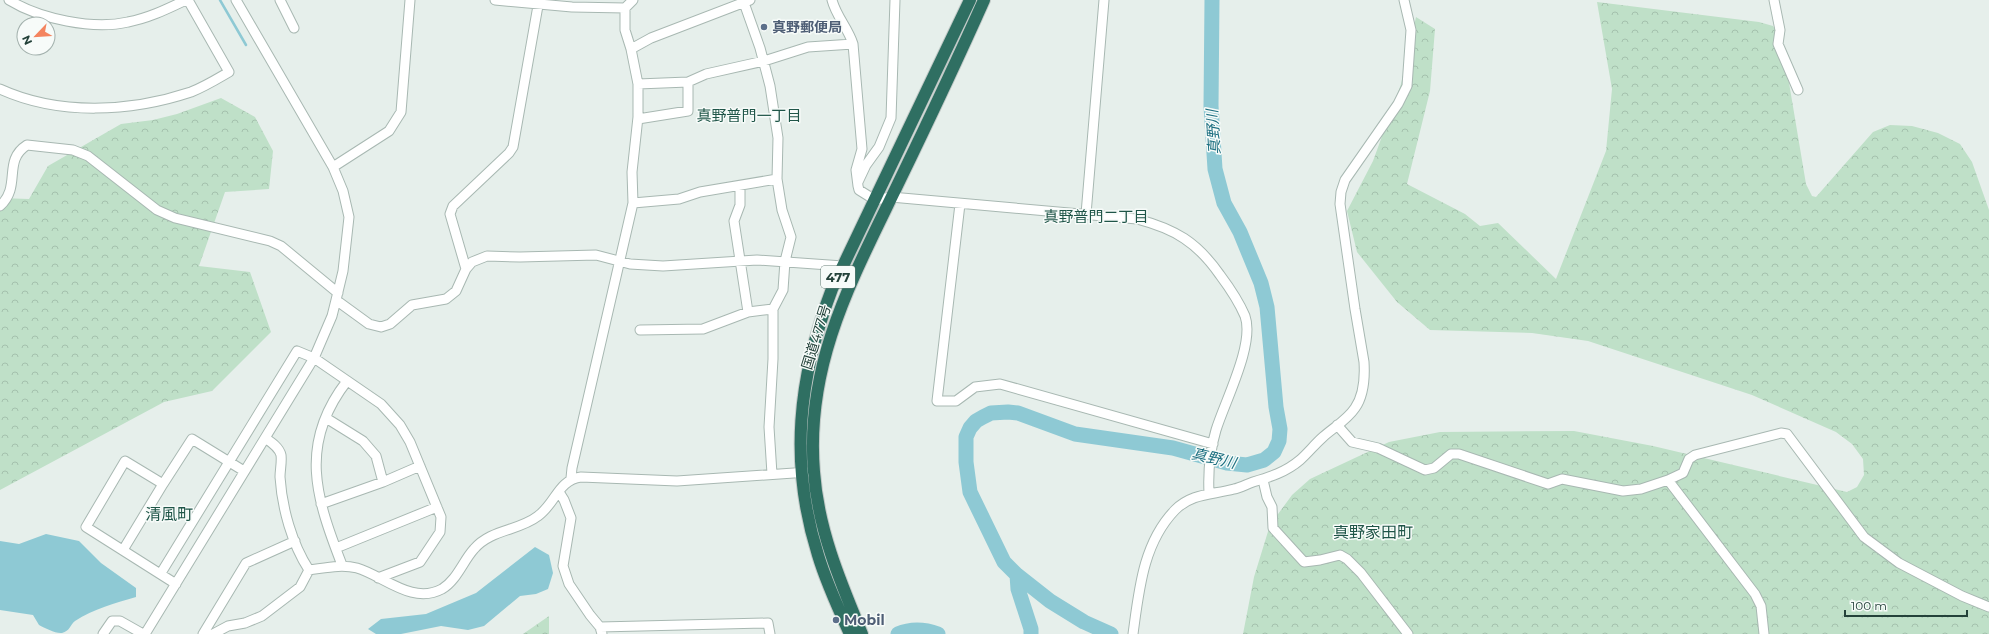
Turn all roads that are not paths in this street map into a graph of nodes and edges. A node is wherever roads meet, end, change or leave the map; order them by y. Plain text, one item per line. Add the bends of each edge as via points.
1 (9, 0) edge
2 (187, 0) edge
3 (236, 0) edge
4 (280, 0) edge
5 (410, 0) edge
6 (495, 0) edge
7 (633, 0) edge
8 (832, 0) edge
9 (895, 0) edge
10 (970, 0) edge
11 (984, 0) edge
12 (1104, 0) edge
13 (1404, 0) edge
14 (1774, 0) edge
15 (746, 1) edge
16 (538, 2) edge
17 (625, 8) junction
18 (294, 28) dead end
19 (852, 44) junction
20 (631, 49) junction
21 (764, 61) junction
22 (688, 82) junction
23 (638, 84) junction
24 (0, 89) edge
25 (1798, 90) dead end
26 (638, 119) junction
27 (333, 167) junction
28 (777, 179) junction
29 (858, 182) junction
30 (740, 186) junction
31 (891, 197) junction
32 (874, 200) junction
33 (633, 203) junction
34 (960, 204) junction
35 (0, 206) edge
36 (1086, 214) junction
37 (741, 260) junction
38 (619, 261) junction
39 (785, 261) junction
40 (842, 266) junction
41 (466, 269) junction
42 (337, 296) junction
43 (773, 309) junction
44 (748, 312) junction
45 (640, 330) dead end
46 (314, 358) junction
47 (347, 381) junction
48 (326, 418) junction
49 (1338, 425) junction
50 (264, 438) junction
51 (1213, 446) junction
52 (230, 461) junction
53 (420, 466) junction
54 (244, 471) junction
55 (814, 472) junction
56 (801, 473) junction
57 (772, 474) junction
58 (571, 478) junction
59 (1263, 480) junction
60 (1668, 480) junction
61 (383, 482) junction
62 (163, 484) junction
63 (559, 492) junction
64 (1209, 493) junction
65 (321, 504) junction
66 (437, 507) junction
67 (295, 541) junction
68 (336, 548) junction
69 (123, 550) junction
70 (342, 565) junction
71 (309, 570) junction
72 (161, 573) junction
73 (378, 578) junction
74 (176, 584) junction
75 (1989, 607) edge
76 (601, 630) edge
77 (102, 634) edge
78 (144, 634) edge
79 (203, 634) edge
80 (213, 634) edge
81 (770, 634) edge
82 (850, 634) edge
83 (862, 634) edge
84 (1133, 634) edge
85 (1408, 634) edge
86 (1764, 634) edge

1 - 2 street via 42,15 100,24 127,22 161,12
2 - 24 street via 229,72 192,91 151,102 112,108 80,108 35,101
3 - 27 street
4 - 18 street
5 - 27 street via 400,112 389,131
6 - 16 street
7 - 17 street
8 - 19 street via 849,32
9 - 29 street via 891,118 879,146
10 - 32 highway, 国道477号 / 477
11 - 31 highway, 国道477号 / 477
12 - 36 street
13 - 49 street via 1411,30 1407,86 1398,104 1345,180 1341,192 1343,228 1365,378 1361,396 1354,409
14 - 25 street via 1780,30 1778,44
15 - 20 street via 651,38
15 - 21 street
16 - 17 street
16 - 41 street via 513,147 452,206 450,214
17 - 20 street via 625,30
19 - 21 street via 808,47
19 - 29 street via 862,148 856,170
20 - 23 street
21 - 22 street via 706,74
21 - 28 street via 778,138
22 - 23 street
22 - 26 street via 688,111
23 - 26 street
26 - 33 street via 632,172
27 - 42 street via 343,191 349,217 343,271
28 - 30 street
28 - 39 street via 782,210 791,237
29 - 32 street via 859,190
30 - 33 street via 700,192 679,199
30 - 37 street via 740,205 734,221
31 - 32 street
31 - 34 street
31 - 55 highway, 国道477号 / 477 via 842,302 826,347 813,424
32 - 40 highway, 国道477号 / 477
33 - 38 street
34 - 36 street
34 - 51 street via 937,401 956,401 975,387 1000,384
35 - 42 street via 10,192 15,155 27,145 73,150 88,156 157,210 175,218 270,241 281,246
36 - 51 street via 1137,219 1164,226 1192,244 1209,259 1235,298 1245,317 1247,332 1244,350 1216,430
37 - 38 street via 663,266
37 - 39 street
37 - 44 street
38 - 41 street via 596,255 487,256 472,262
38 - 58 street
39 - 40 street
39 - 43 street via 783,290
40 - 56 highway, 国道477号 / 477 via 816,333 807,373 800,423
41 - 42 street via 456,291 446,299 412,305 390,324 381,327 369,324 352,313
42 - 46 street via 332,316
43 - 44 street
43 - 57 street via 773,359 768,427
44 - 45 street via 703,328
46 - 47 street
46 - 50 street
46 - 52 street via 297,350
47 - 48 street via 335,396
47 - 53 street via 381,404 400,425
48 - 61 street via 363,441 376,456
48 - 65 street via 319,440 316,465
49 - 59 street via 1287,469
49 - 60 street via 1352,442 1378,448 1425,470 1434,468 1451,454 1459,454 1548,484 1562,479 1623,491 1641,489
50 - 54 street
50 - 67 street via 274,443 281,454 280,476 284,506
51 - 64 street via 1208,473
52 - 54 street
52 - 62 street via 192,439
52 - 72 street
53 - 61 street
53 - 66 street
54 - 74 street
55 - 56 street
55 - 83 highway, 国道477号 / 477 via 827,545
56 - 57 street
56 - 82 highway, 国道477号 / 477 via 818,554
57 - 58 street via 677,481 581,476
58 - 63 street
59 - 64 street via 1233,490
59 - 85 street via 1272,507 1273,528 1298,557 1304,562 1340,555 1347,559
60 - 75 street via 1683,473 1688,459 1695,455 1781,433 1787,434 1864,537 1899,563
60 - 86 street via 1755,594 1761,606
61 - 65 street
62 - 69 street
62 - 69 street via 126,461 86,527
63 - 73 street via 547,509 528,523 496,533 475,548 442,589 419,593 400,589
63 - 76 street via 571,518 563,566 569,584
64 - 84 street via 1186,501 1167,519 1151,545
65 - 68 street
66 - 68 street
66 - 73 street via 441,517 440,532 420,562
67 - 71 street
67 - 79 street via 246,563
68 - 70 street
69 - 72 street
70 - 71 street
70 - 73 street via 358,568
71 - 80 street via 300,587 262,616 228,626
72 - 74 street
74 - 78 street
76 - 81 street via 768,623
77 - 78 street via 112,622 120,620

